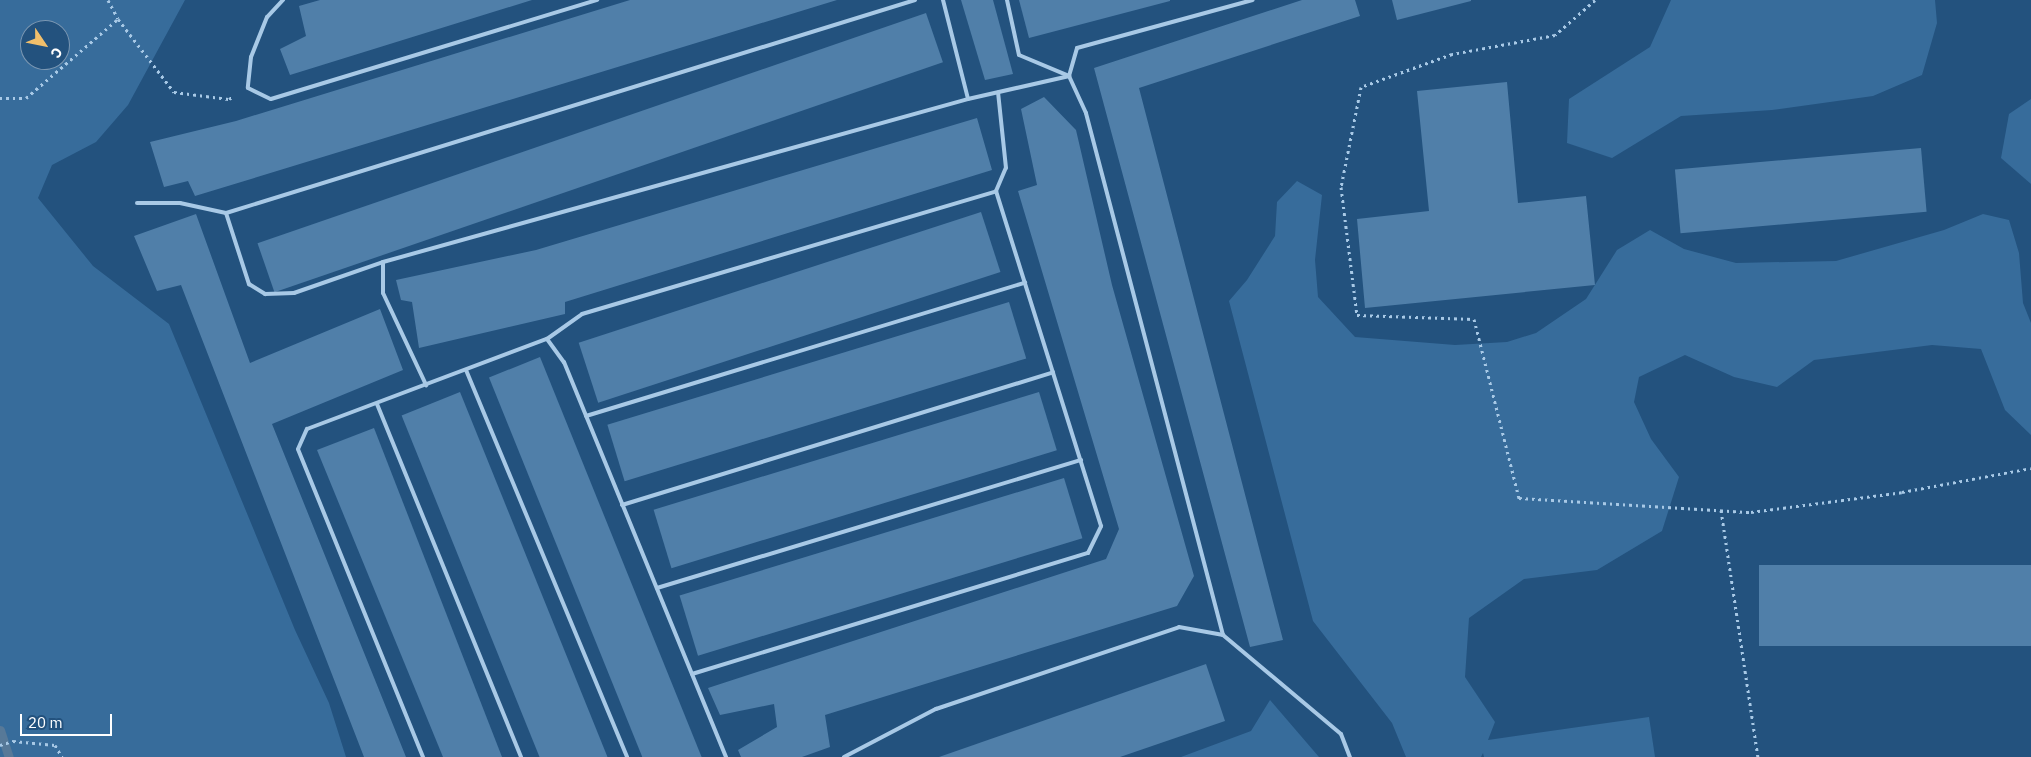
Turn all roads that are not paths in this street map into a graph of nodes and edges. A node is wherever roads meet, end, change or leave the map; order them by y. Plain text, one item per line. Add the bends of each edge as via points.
1 (283, 0) edge
2 (598, 0) edge
3 (914, 0) edge
4 (943, 0) edge
5 (1006, 0) edge
6 (1253, 0) edge
7 (1069, 76) junction
8 (998, 92) junction
9 (968, 99) junction
10 (996, 191) junction
11 (137, 203) dead end
12 (226, 213) junction
13 (384, 262) junction
14 (1025, 283) junction
15 (547, 339) junction
16 (466, 370) junction
17 (1053, 372) junction
18 (426, 385) junction
19 (377, 404) junction
20 (586, 416) junction
21 (1080, 460) junction
22 (622, 505) junction
23 (656, 588) junction
24 (1223, 636) junction
25 (692, 674) junction
26 (423, 757) edge
27 (521, 757) edge
28 (627, 757) edge
29 (726, 757) edge
30 (844, 757) edge
31 (1350, 757) edge

1 - 2 lane via 267,17 251,57 248,88 271,98
3 - 12 lane
4 - 9 lane
5 - 7 lane via 1019,55
6 - 7 lane via 1077,48
7 - 8 lane
7 - 24 lane via 1086,113
8 - 9 lane
8 - 10 lane via 1006,168
9 - 13 lane
10 - 14 lane
10 - 15 lane via 582,314
11 - 12 lane via 180,203
12 - 13 lane via 249,284 265,294 294,294
13 - 18 lane via 382,293
14 - 17 lane
14 - 20 lane
15 - 16 lane
15 - 20 lane via 564,362
16 - 18 lane
16 - 28 lane
17 - 21 lane
17 - 22 lane
18 - 19 lane
19 - 26 lane via 307,430 298,449
19 - 27 lane
20 - 22 lane
21 - 23 lane
21 - 25 lane via 1102,526 1088,553
22 - 23 lane
23 - 25 lane
24 - 30 lane via 1178,628 936,709
24 - 31 lane via 1342,734
25 - 29 lane

